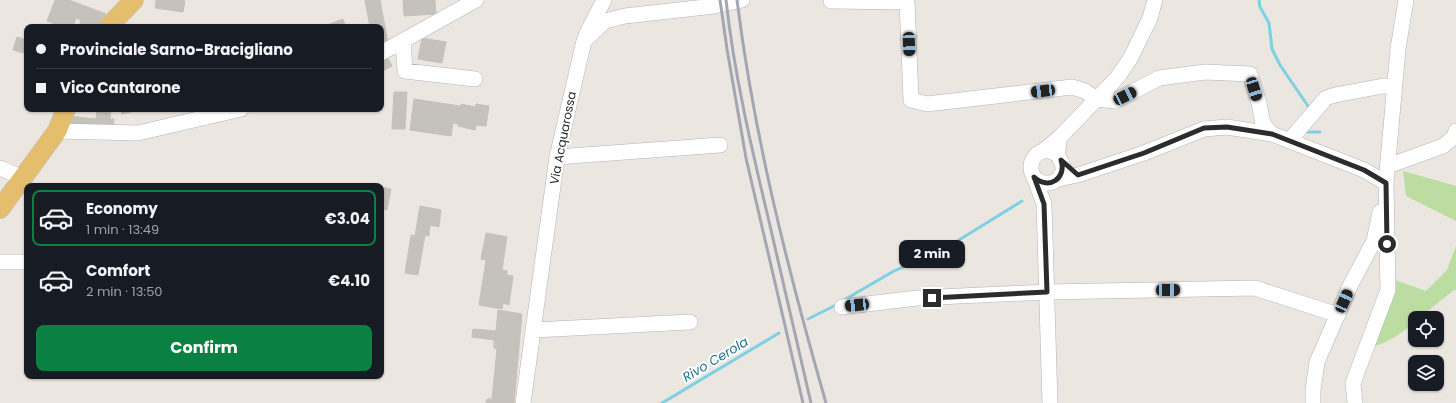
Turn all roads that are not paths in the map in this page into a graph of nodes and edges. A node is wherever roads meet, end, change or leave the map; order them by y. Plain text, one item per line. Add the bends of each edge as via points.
1 (134, 0) edge
2 (476, 0) edge
3 (604, 0) edge
4 (742, 0) edge
5 (1155, 0) edge
6 (1406, 0) edge
7 (831, 1) edge
8 (111, 24) edge
9 (403, 41) junction
10 (584, 41) junction
11 (384, 51) edge
12 (475, 79) dead end
13 (1395, 86) junction
14 (1096, 99) junction
15 (65, 112) edge
16 (228, 112) edge
17 (57, 131) junction
18 (1456, 131) edge
19 (1272, 134) junction
20 (1060, 137) junction
21 (1289, 141) junction
22 (720, 145) dead end
23 (1043, 151) junction
24 (556, 157) junction
25 (1060, 158) junction
26 (1388, 166) junction
27 (0, 168) edge
28 (1078, 175) junction
29 (1034, 177) junction
30 (23, 178) junction
31 (1056, 180) junction
32 (1386, 183) junction
33 (1044, 204) junction
34 (0, 209) edge
35 (0, 262) edge
36 (24, 262) edge
37 (1047, 292) junction
38 (842, 307) dead end
39 (1338, 315) junction
40 (690, 322) dead end
41 (534, 330) junction
42 (523, 403) edge
43 (1050, 403) edge
44 (1313, 403) edge
45 (1355, 403) edge

1 - 8 main road
2 - 9 street
3 - 10 street, Via Acquarossa
4 - 10 street via 605,21
5 - 14 street via 1150,18 1130,59 1118,78
6 - 13 street
7 - 14 street via 907,2 911,100 927,104 1072,87 1085,91
9 - 11 street
9 - 12 street via 405,71
10 - 24 street, Via Acquarossa
13 - 21 street via 1383,86 1326,98
13 - 26 street
14 - 19 street via 1115,101 1159,78 1206,72 1250,74 1263,124
14 - 20 street
15 - 17 main road
16 - 17 street via 138,133
17 - 30 main road
18 - 26 street via 1454,137 1443,146
19 - 21 street
19 - 28 street via 1227,127 1204,128 1144,153
20 - 23 street
20 - 25 street
21 - 32 street via 1364,170
22 - 24 street
23 - 25 street
23 - 29 street via 1034,157 1032,162
24 - 41 street, Via Acquarossa
25 - 28 street
25 - 31 street via 1063,170
26 - 32 street
27 - 30 street
28 - 31 street
29 - 31 street via 1043,183
29 - 33 street
30 - 34 main road
31 - 33 street
32 - 39 street via 1374,241
32 - 45 street via 1388,290 1353,383
33 - 37 street
35 - 36 street
37 - 38 street via 917,298
37 - 39 street via 1255,288
37 - 43 street
39 - 44 street via 1317,362
40 - 41 street
41 - 42 street, Via Acquarossa

